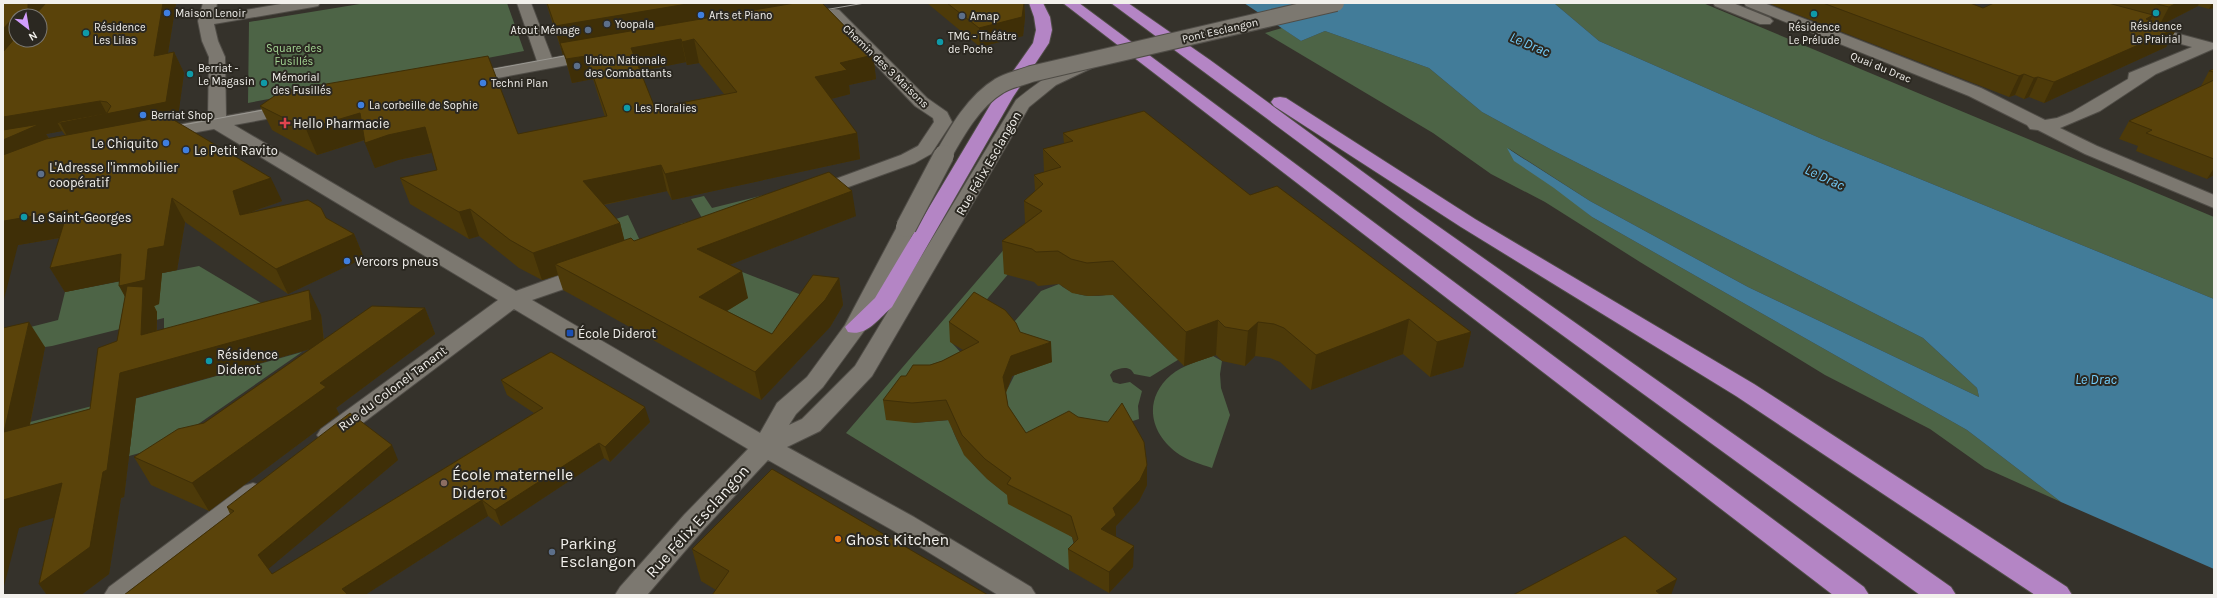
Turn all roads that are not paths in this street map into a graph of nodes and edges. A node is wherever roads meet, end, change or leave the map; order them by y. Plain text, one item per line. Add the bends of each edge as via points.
1 (210, 3) edge
2 (313, 3) edge
3 (524, 3) edge
4 (1036, 3) edge
5 (1070, 3) edge
6 (1118, 3) edge
7 (1336, 3) edge
8 (1720, 3) edge
9 (1751, 3) edge
10 (206, 21) junction
11 (787, 22) edge
12 (2130, 25) edge
13 (2210, 41) edge
14 (608, 53) edge
15 (544, 56) junction
16 (1103, 57) junction
17 (1204, 63) junction
18 (451, 81) edge
19 (311, 106) edge
20 (217, 116) junction
21 (2043, 126) junction
22 (144, 130) edge
23 (2208, 195) edge
24 (797, 199) edge
25 (605, 267) edge
26 (512, 300) junction
27 (856, 327) junction
28 (313, 448) edge
29 (764, 448) junction
30 (269, 481) edge
31 (119, 595) edge
32 (630, 595) edge
33 (1021, 595) edge
34 (1854, 595) edge
35 (1941, 595) edge
36 (2057, 595) edge

1 - 10 street
2 - 10 street
3 - 15 street
4 - 27 highway via 1044,30 1041,43 1004,97 884,302
5 - 34 highway
6 - 17 highway
7 - 16 street, Pont Esclangon, bridge
8 - 21 street, Quai du Drac via 1998,115
9 - 21 street, Quai du Drac via 1975,92
10 - 20 street via 210,41 217,57
11 - 24 street, Chemin des 3 Maisons via 834,13 920,102 941,116 943,122 925,150 908,159
12 - 13 street
13 - 21 street via 2149,72 2074,118
14 - 15 street
15 - 18 street
16 - 27 street, Rue Félix Esclangon, bridge via 1031,74 999,86 981,101 964,120
16 - 29 street, Rue Félix Esclangon, bridge via 1050,81 1022,104 864,371 811,424
17 - 35 highway via 1408,214
17 - 36 highway via 1272,98 1468,223 1745,390
19 - 20 street
20 - 22 street
20 - 26 street
21 - 23 street, Quai du Drac via 2091,150
25 - 26 street, Rue du Colonel Tanant
26 - 28 street, Rue du Colonel Tanant
26 - 29 street
27 - 29 street, Rue Félix Esclangon via 815,382 786,409
29 - 32 street, Rue Félix Esclangon
29 - 33 street via 904,524
30 - 31 street

